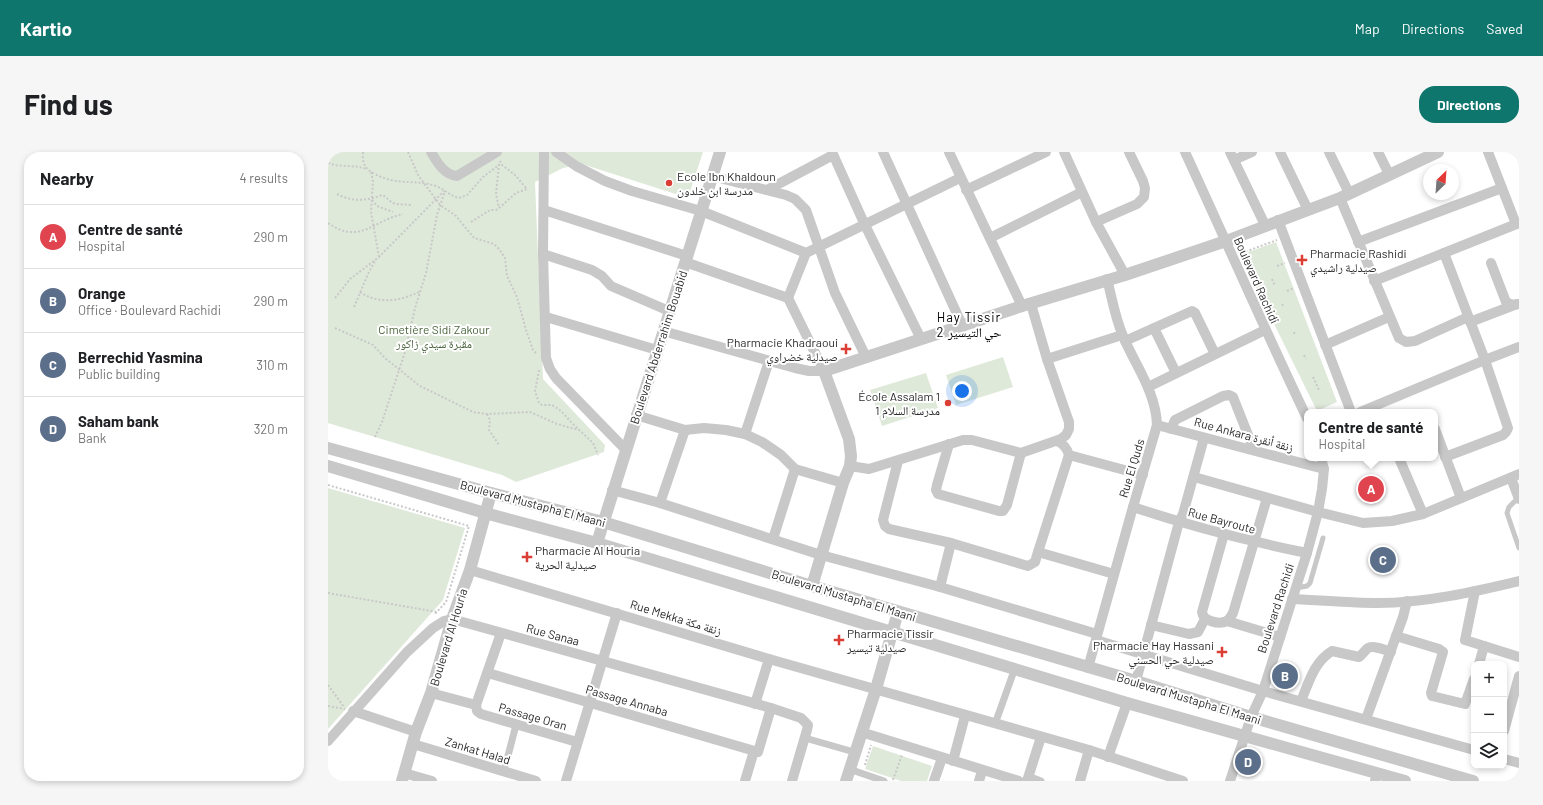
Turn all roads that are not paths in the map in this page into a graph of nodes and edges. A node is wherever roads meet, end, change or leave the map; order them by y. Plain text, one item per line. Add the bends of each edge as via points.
1 (430, 152) edge
2 (544, 152) edge
3 (556, 152) edge
4 (720, 152) edge
5 (883, 152) edge
6 (949, 152) edge
7 (1046, 152) edge
8 (1064, 152) edge
9 (1129, 152) edge
10 (1185, 152) edge
11 (1252, 152) edge
12 (1280, 152) edge
13 (1329, 152) edge
14 (1378, 152) edge
15 (1438, 152) edge
16 (1488, 152) edge
17 (832, 154) edge
18 (499, 156) edge
19 (1232, 156) edge
20 (1389, 174) junction
21 (712, 176) junction
22 (960, 178) junction
23 (1502, 188) junction
24 (767, 190) junction
25 (966, 190) junction
26 (1082, 192) junction
27 (1345, 196) junction
28 (906, 203) junction
29 (544, 210) junction
30 (1308, 210) junction
31 (701, 211) junction
32 (1278, 220) junction
33 (1096, 222) junction
34 (864, 223) junction
35 (1518, 223) edge
36 (1265, 225) junction
37 (990, 238) junction
38 (1226, 241) junction
39 (1358, 242) junction
40 (818, 248) junction
41 (806, 253) junction
42 (1444, 253) junction
43 (543, 254) junction
44 (686, 259) junction
45 (1491, 263) dead end
46 (1125, 274) junction
47 (1107, 279) junction
48 (1374, 281) junction
49 (788, 298) junction
50 (1518, 304) edge
51 (1026, 305) junction
52 (669, 311) junction
53 (546, 317) junction
54 (1389, 318) junction
55 (1469, 320) junction
56 (963, 327) junction
57 (1154, 328) junction
58 (1265, 330) junction
59 (663, 331) junction
60 (1124, 338) junction
61 (921, 339) junction
62 (1324, 345) junction
63 (1519, 347) edge
64 (657, 350) junction
65 (1215, 354) junction
66 (866, 357) junction
67 (1047, 359) junction
68 (1485, 360) junction
69 (769, 361) junction
70 (824, 371) junction
71 (1176, 373) junction
72 (1148, 387) junction
73 (1350, 409) edge
74 (1378, 409) edge
75 (1304, 412) edge
76 (636, 415) junction
77 (1158, 425) junction
78 (1171, 428) junction
79 (685, 430) junction
80 (745, 434) junction
81 (1204, 438) junction
82 (1438, 438) edge
83 (1057, 441) junction
84 (949, 444) junction
85 (328, 448) edge
86 (625, 449) junction
87 (1254, 450) junction
88 (1021, 453) junction
89 (1069, 455) junction
90 (1445, 458) junction
91 (898, 461) junction
92 (1322, 461) edge
93 (1400, 461) edge
94 (328, 466) edge
95 (850, 466) junction
96 (795, 469) junction
97 (1324, 469) junction
98 (1142, 475) junction
99 (1515, 476) edge
100 (1194, 477) junction
101 (843, 484) junction
102 (612, 490) junction
103 (491, 492) junction
104 (1267, 498) junction
105 (1461, 498) junction
106 (1519, 498) edge
107 (660, 503) junction
108 (1133, 507) junction
109 (485, 512) junction
110 (1318, 512) junction
111 (1423, 514) junction
112 (603, 522) junction
113 (1178, 522) junction
114 (1224, 534) junction
115 (1323, 538) dead end
116 (773, 539) junction
117 (596, 543) junction
118 (951, 543) junction
119 (1254, 543) junction
120 (1519, 548) edge
121 (1038, 552) junction
122 (1306, 553) junction
123 (821, 555) junction
124 (470, 570) junction
125 (1114, 574) junction
126 (1519, 581) edge
127 (812, 586) junction
128 (940, 587) junction
129 (1296, 588) junction
130 (1475, 591) junction
131 (1292, 599) junction
132 (1407, 602) junction
133 (898, 612) junction
134 (617, 614) junction
135 (452, 619) junction
136 (1205, 619) junction
137 (1227, 621) junction
138 (1151, 624) junction
139 (892, 632) junction
140 (501, 633) junction
141 (1396, 636) junction
142 (1096, 637) junction
143 (1280, 637) junction
144 (1484, 646) junction
145 (1391, 652) junction
146 (1143, 654) junction
147 (1519, 657) edge
148 (769, 658) junction
149 (603, 661) junction
150 (1480, 661) edge
151 (1014, 668) junction
152 (1088, 668) junction
153 (488, 673) junction
154 (1519, 676) edge
155 (1136, 681) junction
156 (876, 688) junction
157 (1471, 688) edge
158 (1263, 691) junction
159 (431, 693) junction
160 (1300, 701) junction
161 (589, 702) junction
162 (1126, 703) junction
163 (755, 704) junction
164 (476, 705) junction
165 (771, 708) junction
166 (349, 710) junction
167 (965, 716) junction
168 (1251, 717) junction
169 (1366, 719) junction
170 (1507, 720) edge
171 (995, 724) junction
172 (516, 725) junction
173 (416, 732) junction
174 (861, 732) junction
175 (806, 734) junction
176 (1244, 737) junction
177 (1041, 738) junction
178 (328, 741) edge
179 (577, 742) junction
180 (413, 744) junction
181 (1471, 749) edge
182 (1089, 750) junction
183 (756, 751) junction
184 (854, 752) junction
185 (1108, 757) junction
186 (942, 758) junction
187 (1507, 760) edge
188 (953, 761) junction
189 (1519, 763) edge
190 (504, 771) junction
191 (982, 771) junction
192 (848, 775) edge
193 (403, 777) edge
194 (1376, 777) edge
195 (516, 778) edge
196 (1028, 779) edge
197 (1171, 779) edge
198 (432, 781) edge
199 (536, 781) edge
200 (566, 781) edge
201 (745, 781) edge
202 (792, 781) edge
203 (884, 781) edge
204 (934, 781) edge
205 (979, 781) edge
206 (1019, 781) edge
207 (1041, 781) edge
208 (1080, 781) edge
209 (1183, 781) edge
210 (1230, 781) edge
211 (1405, 781) edge
212 (1473, 781) edge

1 - 18 street via 447,173 457,176
2 - 29 street
3 - 31 street via 605,181
4 - 21 street, Boulevard Abderrahim Bouabid
5 - 28 street
6 - 22 street
7 - 25 street
8 - 26 street
9 - 33 street via 1144,181 1144,197 1137,204
10 - 38 street, Boulevard Rachidi
11 - 19 street
12 - 30 street
13 - 27 street
14 - 20 street
15 - 20 street
16 - 23 street
17 - 24 street
17 - 34 street
19 - 36 street
20 - 27 street
21 - 24 street
21 - 31 street, Boulevard Abderrahim Bouabid
22 - 25 street
22 - 28 street
23 - 35 street
23 - 39 street
24 - 40 street via 786,195 802,204
25 - 37 street
26 - 33 street
26 - 37 street
27 - 30 street
27 - 39 street
28 - 34 street
28 - 56 street
29 - 43 street
29 - 44 street
30 - 32 street
31 - 41 street
31 - 44 street, Boulevard Abderrahim Bouabid
32 - 36 street
32 - 62 street
33 - 46 street
34 - 40 street
34 - 61 street
35 - 42 street
36 - 38 street
37 - 51 street
38 - 46 street
38 - 58 street, Boulevard Rachidi
39 - 48 street
40 - 41 street
40 - 66 street via 834,293
41 - 49 street
42 - 48 street
42 - 55 street
43 - 52 street via 592,270 611,286
43 - 53 street
44 - 49 street
44 - 52 street, Boulevard Abderrahim Bouabid
45 - 50 street via 1506,302
46 - 47 street
47 - 51 street
47 - 60 street
48 - 54 street
49 - 70 street
50 - 55 street
51 - 56 street
51 - 67 street
52 - 59 street, Boulevard Abderrahim Bouabid
53 - 64 street
53 - 86 street via 546,358 550,369
54 - 55 street via 1399,338 1406,342
54 - 62 street
55 - 68 street
56 - 61 street
57 - 60 street
57 - 65 street via 1192,311
57 - 71 street
58 - 65 street
58 - 75 street, Boulevard Rachidi
59 - 64 street, Boulevard Abderrahim Bouabid
59 - 69 street
60 - 67 street
60 - 72 street
61 - 66 street
62 - 73 street
63 - 68 street
64 - 76 street, Boulevard Abderrahim Bouabid
65 - 71 street
66 - 70 street
67 - 83 street via 1069,422 1066,435
68 - 74 street
68 - 90 street via 1507,423 1506,432
69 - 70 street via 809,371
69 - 80 street
70 - 95 street via 849,439
71 - 72 street
72 - 77 street
76 - 79 street
76 - 86 street, Boulevard Abderrahim Bouabid
77 - 78 street, Rue Ankara زنقة أنقرة
77 - 98 street, Rue El Quds
78 - 81 street, Rue Ankara زنقة أنقرة
78 - 87 street via 1175,420 1182,416 1223,396 1234,396
79 - 80 street via 704,428
79 - 107 street
80 - 96 street via 781,455
81 - 87 street, Rue Ankara زنقة أنقرة
81 - 100 street
82 - 90 street
83 - 88 street
83 - 89 street via 1063,444
84 - 88 street via 972,440
84 - 88 street via 937,485 938,494 999,511 1003,511 1007,505
84 - 91 street
85 - 103 street, Boulevard Mustapha El Maani
86 - 102 street, Boulevard Abderrahim Bouabid
87 - 97 street, Rue Ankara زنقة أنقرة
89 - 98 street
89 - 121 street
90 - 105 street
91 - 95 street via 869,469
91 - 118 street via 884,516 885,526
92 - 97 street, Boulevard Rachidi
93 - 111 street
94 - 109 street, Boulevard Mustapha El Maani
95 - 101 street
96 - 101 street
96 - 116 street
97 - 110 street, Boulevard Rachidi
98 - 108 street, Rue El Quds
99 - 105 street
99 - 106 street
100 - 104 street
100 - 113 street via 1183,514
101 - 123 street
102 - 107 street
102 - 112 street, Boulevard Abderrahim Bouabid
103 - 109 street, Boulevard Al Houria
103 - 112 street, Boulevard Mustapha El Maani
104 - 110 street
104 - 119 street
105 - 111 street
106 - 120 lane via 1509,507 1507,513
107 - 116 street
108 - 113 street, Rue Bayroute
108 - 125 street, Rue El Quds
109 - 117 street, Boulevard Mustapha El Maani
109 - 124 street, Boulevard Al Houria
110 - 111 street via 1374,524
110 - 122 street, Boulevard Rachidi
112 - 117 street, Boulevard Abderrahim Bouabid
112 - 127 street, Boulevard Mustapha El Maani
113 - 114 street, Rue Bayroute
113 - 138 street
114 - 119 street, Rue Bayroute
114 - 136 street via 1202,612
115 - 129 lane via 1310,583
116 - 123 street
117 - 139 street, Boulevard Mustapha El Maani
118 - 121 street via 1028,566 1035,562
118 - 128 street
119 - 122 street, Rue Bayroute
119 - 137 street via 1233,613
121 - 125 street
122 - 129 street, Boulevard Rachidi
123 - 127 street
123 - 128 street
124 - 134 street, Rue Mekka زنقة مكة
124 - 135 street, Boulevard Al Houria
125 - 142 street, Rue El Quds
126 - 130 street
127 - 133 street, Boulevard Mustapha El Maani
128 - 142 street
129 - 131 street, Boulevard Rachidi
130 - 132 street
130 - 144 street via 1465,639
131 - 132 street
131 - 143 street, Boulevard Rachidi
132 - 141 street
133 - 139 street
133 - 152 street, Boulevard Mustapha El Maani
134 - 148 street, Rue Mekka زنقة مكة
134 - 149 street
135 - 140 street, Rue Sanaa
135 - 159 street, Boulevard Al Houria
135 - 166 street via 433,628
136 - 137 street via 1222,623
136 - 138 street via 1198,632 1188,634
137 - 143 street
138 - 146 street
139 - 151 street, Boulevard Mustapha El Maani
139 - 156 street
140 - 149 street, Rue Sanaa
140 - 153 street
141 - 145 street
141 - 157 street via 1442,652 1432,696 1464,705
142 - 146 street
142 - 152 street, Rue El Quds
143 - 158 street, Boulevard Rachidi
144 - 147 street
144 - 150 street
145 - 160 street via 1372,647 1359,657 1332,651 1316,665
145 - 169 street
146 - 155 street
146 - 158 street
148 - 156 street, Rue Mekka زنقة مكة
148 - 163 street
149 - 161 street
149 - 163 street, Rue Sanaa
151 - 162 street, Boulevard Mustapha El Maani
151 - 171 street
152 - 155 street, Boulevard Mustapha El Maani
153 - 161 street, Passage Annaba
153 - 164 street
154 - 170 street
155 - 168 street, Boulevard Mustapha El Maani
156 - 167 street, Rue Mekka زنقة مكة
156 - 174 street
158 - 160 street
158 - 168 street, Boulevard Rachidi
159 - 164 street
159 - 173 street, Boulevard Al Houria
160 - 169 street
161 - 179 street
161 - 183 street, Passage Annaba
162 - 176 street, Boulevard Mustapha El Maani
162 - 185 street
163 - 165 street, Rue Sanaa
164 - 172 street, Passage Oran via 477,711 481,714
165 - 175 street, Rue Sanaa via 801,718 808,725
165 - 183 street
166 - 173 street
166 - 178 street
167 - 171 street, Rue Mekka زنقة مكة
167 - 188 street
168 - 176 street, Boulevard Rachidi
168 - 212 street, Boulevard Mustapha El Maani
169 - 181 street
171 - 177 street, Rue Mekka زنقة مكة
172 - 179 street, Passage Oran
172 - 190 street
173 - 180 street, Boulevard Al Houria
174 - 184 street
174 - 186 street
175 - 184 street
175 - 202 street
176 - 194 street, Boulevard Mustapha El Maani
176 - 210 street, Boulevard Rachidi
177 - 182 street, Rue Mekka زنقة مكة
177 - 196 street
179 - 200 street
180 - 190 street, Zankat Halad
180 - 193 street, Boulevard Al Houria
182 - 185 street, Rue Mekka زنقة مكة
182 - 208 street
183 - 201 street
184 - 192 street
185 - 197 street, Rue Mekka زنقة مكة
186 - 188 street
186 - 204 street
187 - 189 street
188 - 191 street
190 - 195 street, Zankat Halad
191 - 205 street
191 - 206 street
192 - 203 street
193 - 198 street
194 - 211 street, Boulevard Mustapha El Maani
195 - 199 street, Zankat Halad
196 - 207 street
197 - 209 street, Rue Mekka زنقة مكة

